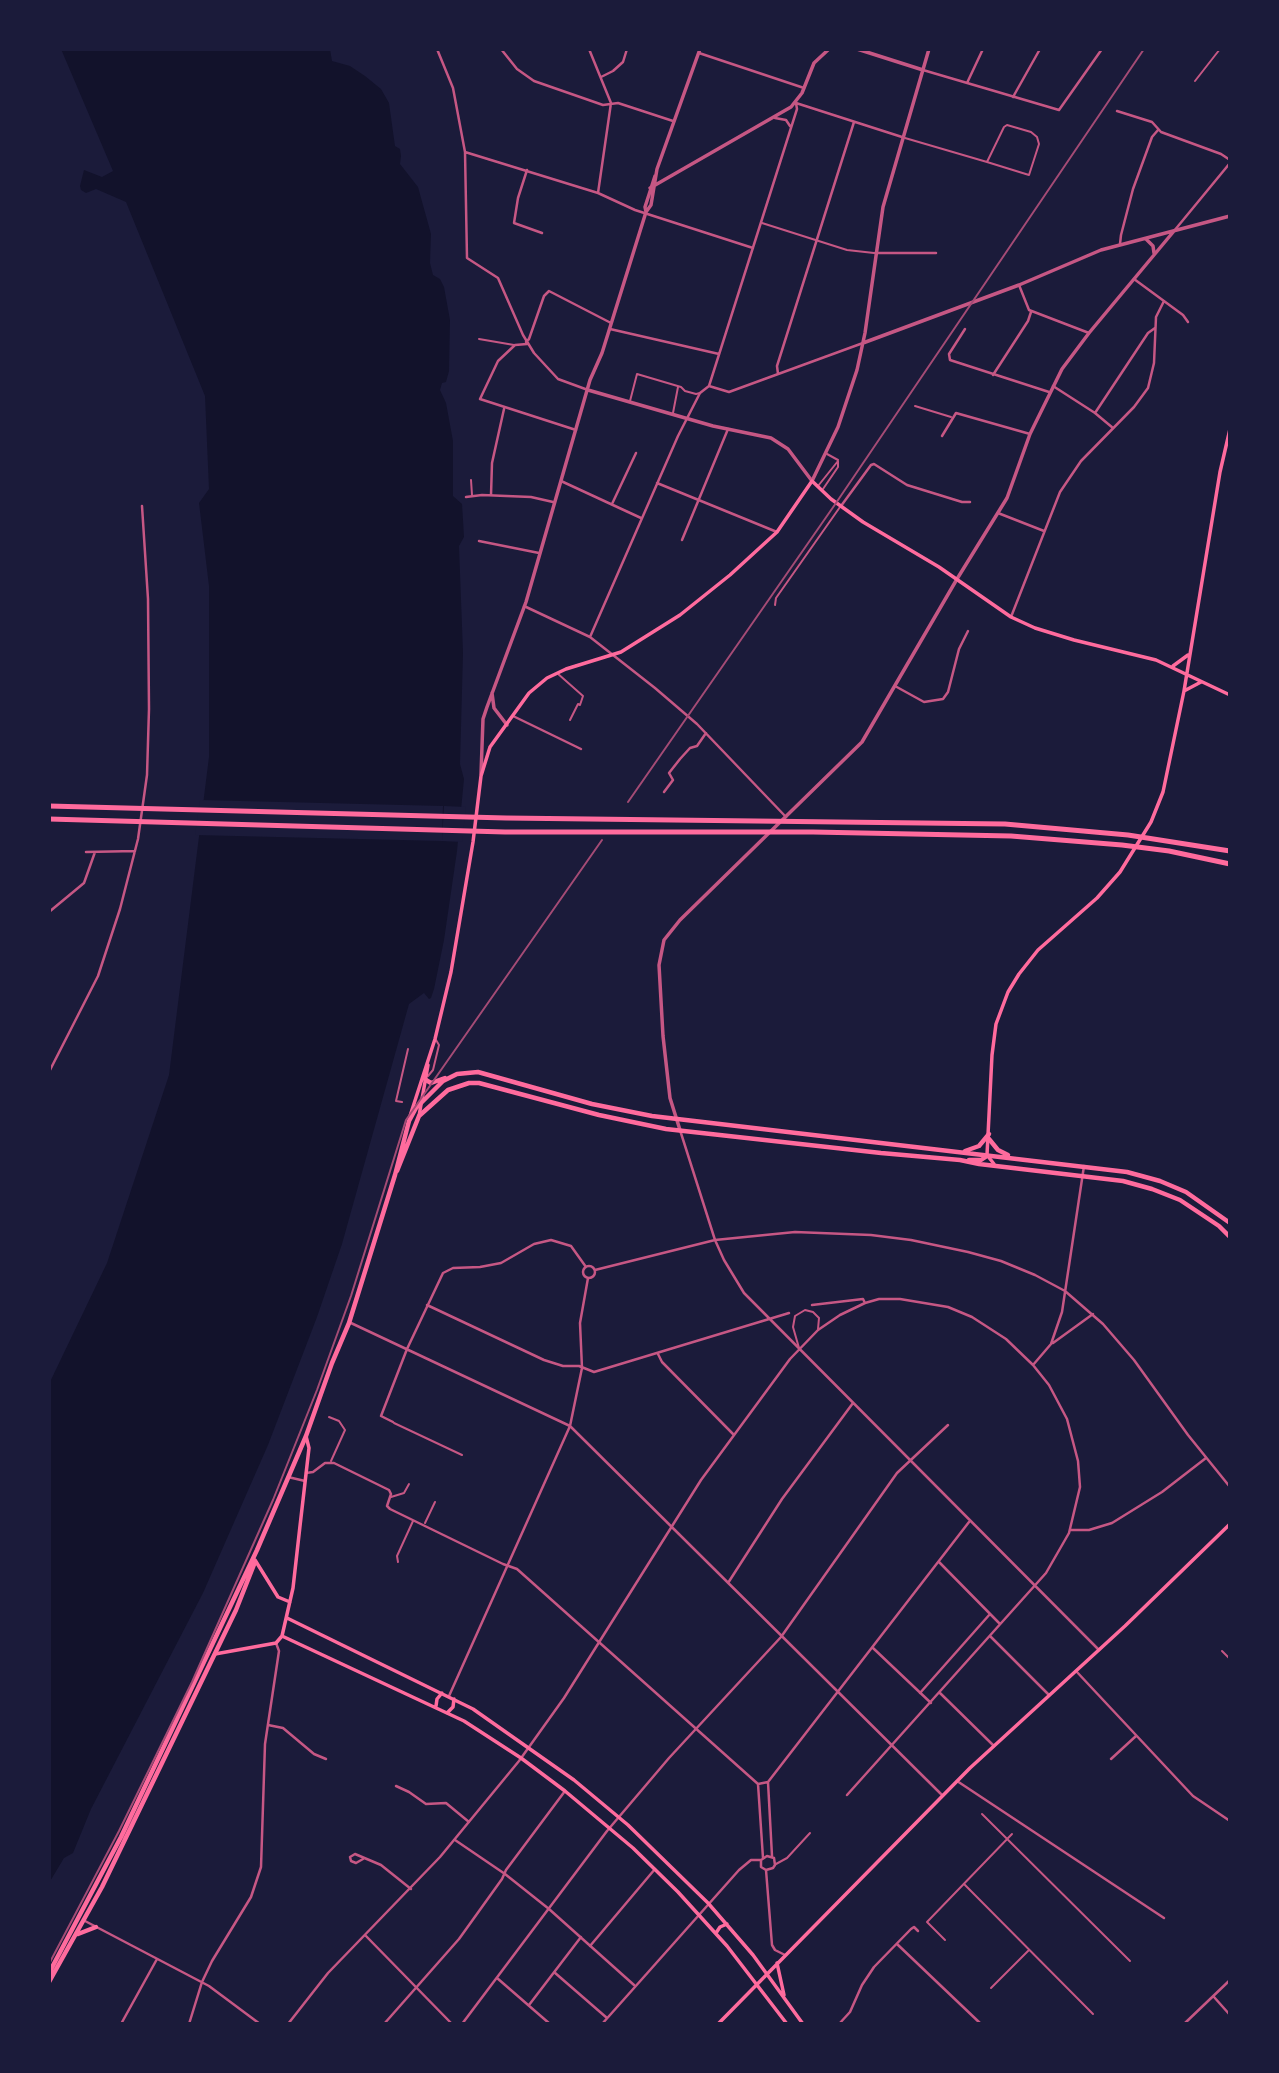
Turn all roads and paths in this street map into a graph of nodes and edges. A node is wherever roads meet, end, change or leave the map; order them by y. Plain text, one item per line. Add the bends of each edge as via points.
1 (437, 49) edge
2 (501, 49) edge
3 (589, 49) edge
4 (627, 49) edge
5 (829, 49) edge
6 (857, 49) edge
7 (929, 49) edge
8 (983, 49) edge
9 (1040, 49) edge
10 (1102, 49) edge
11 (1220, 49) edge
12 (699, 51) edge
13 (922, 70) junction
14 (601, 77) junction
15 (1195, 81) dead end
16 (967, 83) junction
17 (804, 88) junction
18 (1013, 97) junction
19 (611, 103) junction
20 (796, 103) junction
21 (1117, 111) dead end
22 (1122, 113) junction
23 (775, 118) junction
24 (1121, 120) dead end
25 (674, 122) junction
26 (854, 122) junction
27 (790, 130) junction
28 (1158, 130) junction
29 (902, 136) junction
30 (465, 152) junction
31 (987, 162) junction
32 (1230, 162) edge
33 (657, 169) junction
34 (527, 170) junction
35 (666, 179) junction
36 (656, 184) junction
37 (650, 188) junction
38 (597, 193) junction
39 (653, 196) junction
40 (646, 212) junction
41 (1186, 216) junction
42 (1230, 216) edge
43 (761, 223) junction
44 (1191, 227) junction
45 (1174, 231) junction
46 (542, 233) dead end
47 (1145, 238) junction
48 (816, 240) junction
49 (1120, 244) junction
50 (753, 248) junction
51 (875, 253) junction
52 (936, 253) dead end
53 (1154, 255) junction
54 (1134, 279) junction
55 (1019, 285) junction
56 (1164, 301) junction
57 (1031, 311) junction
58 (1188, 322) dead end
59 (611, 323) junction
60 (1155, 328) junction
61 (609, 329) junction
62 (965, 329) dead end
63 (1089, 333) junction
64 (479, 339) dead end
65 (527, 343) junction
66 (863, 343) junction
67 (514, 345) junction
68 (719, 354) junction
69 (778, 374) junction
70 (993, 375) junction
71 (678, 386) junction
72 (709, 386) junction
73 (1053, 386) junction
74 (588, 390) junction
75 (1049, 392) junction
76 (700, 393) junction
77 (629, 402) junction
78 (915, 406) dead end
79 (504, 408) junction
80 (1095, 413) junction
81 (673, 414) junction
82 (952, 418) junction
83 (687, 419) junction
84 (1113, 428) junction
85 (728, 429) junction
86 (1230, 429) edge
87 (577, 430) junction
88 (1030, 434) junction
89 (942, 436) dead end
90 (636, 453) dead end
91 (827, 454) junction
92 (471, 480) dead end
93 (560, 481) junction
94 (813, 481) junction
95 (657, 483) junction
96 (820, 489) junction
97 (491, 495) junction
98 (472, 496) junction
99 (466, 497) dead end
100 (699, 500) junction
101 (553, 502) junction
102 (970, 502) dead end
103 (612, 504) junction
104 (838, 505) junction
105 (142, 506) dead end
106 (998, 513) junction
107 (641, 518) junction
108 (1044, 531) junction
109 (777, 532) junction
110 (682, 540) dead end
111 (479, 541) dead end
112 (540, 554) junction
113 (957, 579) junction
114 (775, 605) dead end
115 (524, 606) junction
116 (1011, 617) junction
117 (968, 631) dead end
118 (590, 637) junction
119 (614, 655) junction
120 (1189, 655) junction
121 (1173, 666) junction
122 (556, 673) junction
123 (1187, 673) junction
124 (1202, 681) junction
125 (895, 686) junction
126 (492, 691) junction
127 (1184, 691) junction
128 (1230, 695) edge
129 (513, 716) junction
130 (570, 720) dead end
131 (507, 725) junction
132 (706, 733) junction
133 (581, 749) dead end
134 (481, 776) junction
135 (664, 792) dead end
136 (49, 806) edge
137 (786, 817) junction
138 (49, 819) edge
139 (135, 851) junction
140 (1230, 851) edge
141 (86, 852) dead end
142 (95, 852) junction
143 (1230, 864) edge
144 (49, 912) edge
145 (435, 1039) junction
146 (408, 1049) dead end
147 (429, 1059) junction
148 (49, 1072) edge
149 (449, 1077) junction
150 (426, 1080) junction
151 (422, 1101) junction
152 (401, 1102) dead end
153 (419, 1116) junction
154 (676, 1120) junction
155 (409, 1121) junction
156 (680, 1130) junction
157 (989, 1136) junction
158 (961, 1153) junction
159 (988, 1155) junction
160 (1016, 1158) junction
161 (960, 1160) junction
162 (997, 1166) junction
163 (1084, 1166) junction
164 (395, 1175) junction
165 (1083, 1176) junction
166 (1230, 1223) edge
167 (1230, 1237) edge
168 (715, 1240) junction
169 (586, 1267) junction
170 (595, 1270) junction
171 (588, 1278) junction
172 (1065, 1291) junction
173 (865, 1303) junction
174 (427, 1305) junction
175 (813, 1305) dead end
176 (789, 1313) dead end
177 (1093, 1314) junction
178 (770, 1320) junction
179 (349, 1323) junction
180 (818, 1330) junction
181 (1051, 1344) junction
182 (799, 1348) junction
183 (407, 1349) junction
184 (658, 1354) junction
185 (1033, 1365) junction
186 (582, 1368) junction
187 (853, 1403) junction
188 (329, 1417) dead end
189 (394, 1422) joint
190 (948, 1425) dead end
191 (570, 1426) junction
192 (733, 1434) junction
193 (306, 1436) junction
194 (462, 1455) dead end
195 (1206, 1458) junction
196 (909, 1460) junction
197 (331, 1462) junction
198 (306, 1473) junction
199 (288, 1477) junction
200 (305, 1481) junction
201 (409, 1484) dead end
202 (1230, 1488) edge
203 (390, 1497) junction
204 (435, 1502) dead end
205 (414, 1521) junction
206 (970, 1521) junction
207 (1230, 1524) edge
208 (424, 1526) junction
209 (672, 1527) junction
210 (1070, 1530) junction
211 (257, 1550) junction
212 (255, 1560) junction
213 (398, 1562) dead end
214 (939, 1562) junction
215 (509, 1565) junction
216 (728, 1583) junction
217 (1034, 1586) junction
218 (290, 1602) junction
219 (234, 1609) junction
220 (990, 1614) junction
221 (287, 1618) junction
222 (1000, 1624) junction
223 (282, 1636) junction
224 (990, 1636) junction
225 (781, 1637) junction
226 (599, 1642) junction
227 (276, 1643) junction
228 (873, 1648) junction
229 (1099, 1650) junction
230 (1222, 1651) dead end
231 (212, 1654) junction
232 (1230, 1659) edge
233 (1076, 1671) junction
234 (442, 1693) junction
235 (839, 1693) junction
236 (920, 1693) junction
237 (940, 1693) junction
238 (1050, 1695) junction
239 (451, 1698) junction
240 (931, 1703) junction
241 (436, 1707) junction
242 (447, 1713) junction
243 (268, 1725) junction
244 (696, 1729) junction
245 (1136, 1736) junction
246 (892, 1746) junction
247 (994, 1746) junction
248 (530, 1747) junction
249 (522, 1758) junction
250 (326, 1759) dead end
251 (1111, 1759) dead end
252 (957, 1781) junction
253 (768, 1782) junction
254 (758, 1784) junction
255 (396, 1786) dead end
256 (565, 1791) junction
257 (847, 1795) dead end
258 (942, 1796) junction
259 (982, 1814) dead end
260 (620, 1818) junction
261 (1230, 1821) edge
262 (469, 1822) junction
263 (610, 1828) junction
264 (810, 1833) dead end
265 (1012, 1833) dead end
266 (1009, 1838) junction
267 (455, 1840) junction
268 (772, 1857) junction
269 (363, 1858) dead end
270 (762, 1859) junction
271 (775, 1865) junction
272 (655, 1868) junction
273 (766, 1870) junction
274 (505, 1874) junction
275 (964, 1884) junction
276 (411, 1889) junction
277 (708, 1903) junction
278 (549, 1909) junction
279 (699, 1914) junction
280 (1164, 1918) dead end
281 (85, 1922) junction
282 (727, 1924) junction
283 (96, 1927) junction
284 (918, 1931) dead end
285 (716, 1933) junction
286 (77, 1935) junction
287 (365, 1935) junction
288 (581, 1937) junction
289 (945, 1940) dead end
290 (897, 1944) junction
291 (590, 1946) junction
292 (1030, 1949) junction
293 (785, 1955) junction
294 (157, 1959) junction
295 (1130, 1961) dead end
296 (759, 1962) junction
297 (778, 1962) junction
298 (554, 1972) junction
299 (49, 1973) edge
300 (767, 1974) junction
301 (497, 1977) junction
302 (1230, 1980) edge
303 (49, 1982) edge
304 (202, 1982) junction
305 (757, 1984) junction
306 (635, 1986) junction
307 (991, 1988) dead end
308 (416, 1989) junction
309 (785, 1997) junction
310 (1214, 1997) junction
311 (529, 2006) junction
312 (1093, 2014) dead end
313 (1230, 2015) edge
314 (607, 2018) junction
315 (254, 2019) junction
316 (121, 2024) edge
317 (189, 2024) edge
318 (249, 2024) edge
319 (260, 2024) edge
320 (288, 2024) edge
321 (383, 2024) edge
322 (452, 2024) edge
323 (462, 2024) edge
324 (550, 2024) edge
325 (602, 2024) edge
326 (719, 2024) edge
327 (787, 2024) edge
328 (803, 2024) edge
329 (839, 2024) edge
330 (981, 2024) edge
331 (1184, 2024) edge

1 - 30 street via 453,88
2 - 19 street via 534,81 603,105
3 - 14 street
4 - 14 street via 623,62
5 - 17 street via 814,63
6 - 13 street
7 - 13 street
8 - 16 street
9 - 18 street
10 - 18 street via 1059,110
11 - 15 street
12 - 17 street
12 - 25 street
13 - 16 street
13 - 29 street
14 - 19 street
16 - 18 street
17 - 20 street
19 - 25 street
19 - 38 street
20 - 23 street
20 - 26 street
20 - 27 street
21 - 22 street
22 - 24 street
22 - 28 street via 1152,122
23 - 27 street via 786,120
23 - 35 street
25 - 33 street
26 - 29 street
26 - 48 street
27 - 43 street
28 - 32 street via 1221,154
28 - 49 street via 1133,188
29 - 31 street
29 - 51 street
30 - 34 street
30 - 65 street via 467,258 498,278
31 - 31 street via 1029,175 1039,144 1037,136 1007,125
32 - 41 street
33 - 35 street
33 - 36 street
33 - 37 street
34 - 38 street
34 - 46 street via 513,223
35 - 36 street
35 - 39 street
36 - 37 street
36 - 39 street
37 - 40 street
38 - 40 street
39 - 40 street
40 - 50 street
40 - 59 street
41 - 44 street
41 - 45 street
42 - 44 street
43 - 48 street
43 - 50 street
44 - 45 street
45 - 47 street
45 - 53 street
47 - 49 street
47 - 53 street
48 - 51 street
48 - 69 street
49 - 55 street
50 - 68 street
51 - 52 street
51 - 66 street
53 - 54 street
54 - 56 street
54 - 63 street
55 - 57 street
55 - 66 street
56 - 58 street
56 - 60 street
57 - 63 street
57 - 70 street
59 - 61 street
59 - 65 street via 549,291
60 - 80 street
60 - 84 street via 1150,383 1140,401
61 - 68 street
61 - 74 street
62 - 70 street via 949,357
63 - 73 street
64 - 67 street
65 - 67 street
65 - 74 street via 558,379
66 - 69 street
66 - 91 street
67 - 79 street via 498,360 480,399
68 - 72 street
69 - 72 street via 727,392
70 - 75 street
71 - 76 street
71 - 77 street via 636,372
71 - 81 street
72 - 76 street
73 - 75 street
73 - 80 street
74 - 77 street
74 - 87 street
75 - 88 street
76 - 83 street
77 - 81 street
78 - 82 street
79 - 87 street
79 - 97 street via 492,463
80 - 84 street
81 - 83 street
82 - 88 street via 959,413
82 - 89 street
83 - 85 street
83 - 95 street
84 - 108 street via 1070,477
85 - 94 street via 781,444
85 - 100 street
86 - 120 main road
87 - 93 street
88 - 106 street via 1012,489
90 - 103 street
91 - 94 street
91 - 96 street via 838,461
92 - 98 street
93 - 101 street
93 - 103 street
94 - 96 main road
94 - 109 main road
95 - 100 street
95 - 107 street
96 - 104 main road
97 - 98 street
97 - 101 street
98 - 99 street
100 - 109 street
100 - 110 street
101 - 112 street
102 - 104 street via 907,485 872,464
103 - 107 street
104 - 113 main road
104 - 114 street
105 - 139 street via 148,740
106 - 108 street
106 - 113 street
107 - 118 street
108 - 116 street
109 - 119 main road via 696,603
111 - 112 street
112 - 115 street
113 - 116 main road
113 - 125 street
115 - 118 street
115 - 126 street
116 - 121 main road via 1064,637
117 - 125 street via 943,699 924,702
118 - 119 street
119 - 122 main road
119 - 132 street
120 - 121 main road
120 - 123 main road
121 - 123 main road
122 - 129 main road via 538,684
122 - 130 street via 583,695
123 - 124 main road
123 - 127 main road
124 - 127 main road
124 - 128 main road
125 - 137 street via 857,748
126 - 131 street via 494,708
126 - 134 street via 483,719
127 - 157 main road via 1166,784 1142,837 1110,886 1038,950 1009,991 996,1024
129 - 131 main road
129 - 133 street
131 - 134 main road via 490,747
132 - 135 street via 669,773 673,779
132 - 137 street
134 - 145 main road via 458,937
136 - 140 highway via 1006,824 1128,835
137 - 154 street via 680,920 663,944 659,976 663,1036
138 - 143 highway via 505,832 1011,836 1122,845
139 - 142 street
139 - 148 street via 98,976
141 - 142 street
142 - 144 street via 84,883
145 - 147 main road
145 - 150 street via 439,1045
146 - 152 street via 396,1101
147 - 150 main road
147 - 155 main road
149 - 150 main road via 434,1083
149 - 151 main road
149 - 154 main road via 478,1072 616,1110
150 - 151 main road
151 - 153 main road
151 - 155 main road
153 - 156 main road via 448,1090 479,1083 599,1115
153 - 164 main road
154 - 156 street
154 - 158 main road
155 - 164 main road
156 - 161 main road
156 - 168 street
157 - 158 main road
157 - 159 main road
157 - 160 main road via 998,1150
158 - 159 main road
159 - 160 main road
159 - 161 main road via 981,1160
159 - 162 main road
160 - 163 main road
161 - 162 main road
162 - 165 main road
163 - 165 street
163 - 166 main road via 1160,1181 1199,1200
164 - 179 main road
165 - 167 main road via 1137,1184 1167,1195 1198,1211
165 - 172 street
168 - 170 street
168 - 172 street via 795,1232 911,1240 1001,1261
168 - 178 street via 739,1286
169 - 170 street
169 - 171 street via 583,1274
169 - 174 street via 571,1246 542,1241 500,1263 449,1269
170 - 171 street
171 - 186 street via 580,1323
172 - 177 street
172 - 181 street
173 - 175 street via 863,1299
173 - 180 street
173 - 185 street via 900,1299 952,1308 992,1329
174 - 183 street
174 - 186 street via 556,1364
176 - 178 street
177 - 181 street
177 - 195 street via 1128,1352
178 - 182 street
178 - 184 street
179 - 183 street
179 - 193 main road
180 - 182 street
180 - 182 street via 819,1318 813,1312 805,1310 795,1316
181 - 185 street
182 - 187 street
182 - 192 street
183 - 189 street via 381,1416
183 - 191 street
184 - 186 street via 594,1372
184 - 192 street
185 - 210 street via 1060,1404 1075,1447 1080,1487
186 - 191 street
187 - 196 street
187 - 216 street via 782,1499
188 - 197 street via 340,1421 345,1430
189 - 194 street
190 - 196 street
191 - 209 street
191 - 215 street
192 - 209 street
193 - 198 main road
193 - 199 main road
195 - 202 street
195 - 210 street via 1112,1523
196 - 206 street
196 - 225 street
197 - 198 street
197 - 203 street via 389,1490
198 - 200 main road
199 - 200 street
199 - 211 main road
200 - 218 main road
201 - 203 street via 404,1493
203 - 205 street via 388,1508
204 - 208 street
205 - 208 street
205 - 213 street
206 - 214 street
206 - 217 street
207 - 229 main road
208 - 215 street
209 - 216 street
209 - 226 street
210 - 217 street via 1054,1562
211 - 212 main road
211 - 219 main road
212 - 218 main road via 278,1597
212 - 219 main road
214 - 220 street
214 - 228 street
215 - 226 street
215 - 239 street
216 - 225 street
217 - 222 street
217 - 229 street
218 - 221 main road
219 - 231 main road
220 - 222 street
220 - 236 street
221 - 223 main road
221 - 234 main road
222 - 224 street
223 - 227 main road
223 - 241 main road
224 - 237 street
224 - 238 street
225 - 235 street
225 - 244 street
226 - 244 street
226 - 248 street
227 - 231 main road
227 - 243 street via 279,1651
228 - 235 street
228 - 236 street
229 - 233 main road
230 - 232 street
231 - 281 main road
231 - 299 main road
233 - 238 main road
233 - 245 street
234 - 239 main road
234 - 241 main road
235 - 246 street
235 - 253 street
236 - 240 street
237 - 240 street
237 - 247 street
238 - 247 main road
239 - 242 main road via 453,1707
239 - 248 main road
240 - 246 street
241 - 242 main road
242 - 249 main road
243 - 250 street via 283,1728
243 - 304 street via 259,1876
244 - 254 street
244 - 260 street
245 - 251 street
245 - 261 street via 1193,1796
246 - 257 street
246 - 258 street
247 - 252 main road
248 - 249 street
248 - 260 main road
249 - 256 main road
249 - 262 street
252 - 258 main road
252 - 280 street
253 - 254 street
253 - 268 street
254 - 270 street
255 - 262 street via 426,1804 446,1803
256 - 263 main road
256 - 274 street
258 - 293 main road
259 - 266 street
260 - 263 street
260 - 277 main road
262 - 267 street
263 - 272 main road
263 - 278 street
264 - 271 street
265 - 266 street
266 - 275 street
266 - 295 street
267 - 274 street
267 - 276 street
268 - 270 street
268 - 271 street
269 - 276 street via 386,1868
270 - 273 street via 761,1867
270 - 277 street via 751,1860
271 - 273 street
272 - 279 main road
272 - 291 street
273 - 293 street via 773,1947
274 - 278 street
274 - 308 street
275 - 289 street via 928,1922
275 - 292 street
276 - 287 street
277 - 279 street
277 - 282 main road
278 - 288 street
278 - 301 street
279 - 285 main road
279 - 306 street
281 - 283 street
281 - 286 main road
282 - 285 main road
282 - 296 main road
283 - 286 main road
283 - 294 street
284 - 290 street via 914,1927
285 - 305 main road
286 - 303 main road
287 - 308 street
287 - 320 street
288 - 291 street
288 - 298 street
290 - 329 street via 868,1975
290 - 330 street
291 - 306 street
292 - 307 street
292 - 312 street
293 - 297 main road
294 - 304 street
294 - 316 street
296 - 297 main road
296 - 300 main road
297 - 300 main road
297 - 309 main road
298 - 311 street
298 - 314 street
300 - 305 main road
300 - 309 main road
301 - 311 street
301 - 323 street
302 - 310 street
304 - 315 street
304 - 317 street
305 - 326 main road
305 - 327 main road
306 - 314 street
308 - 321 street
308 - 322 street
309 - 328 main road
310 - 313 street
310 - 331 street
311 - 324 street
314 - 325 street
315 - 318 street
315 - 319 street

